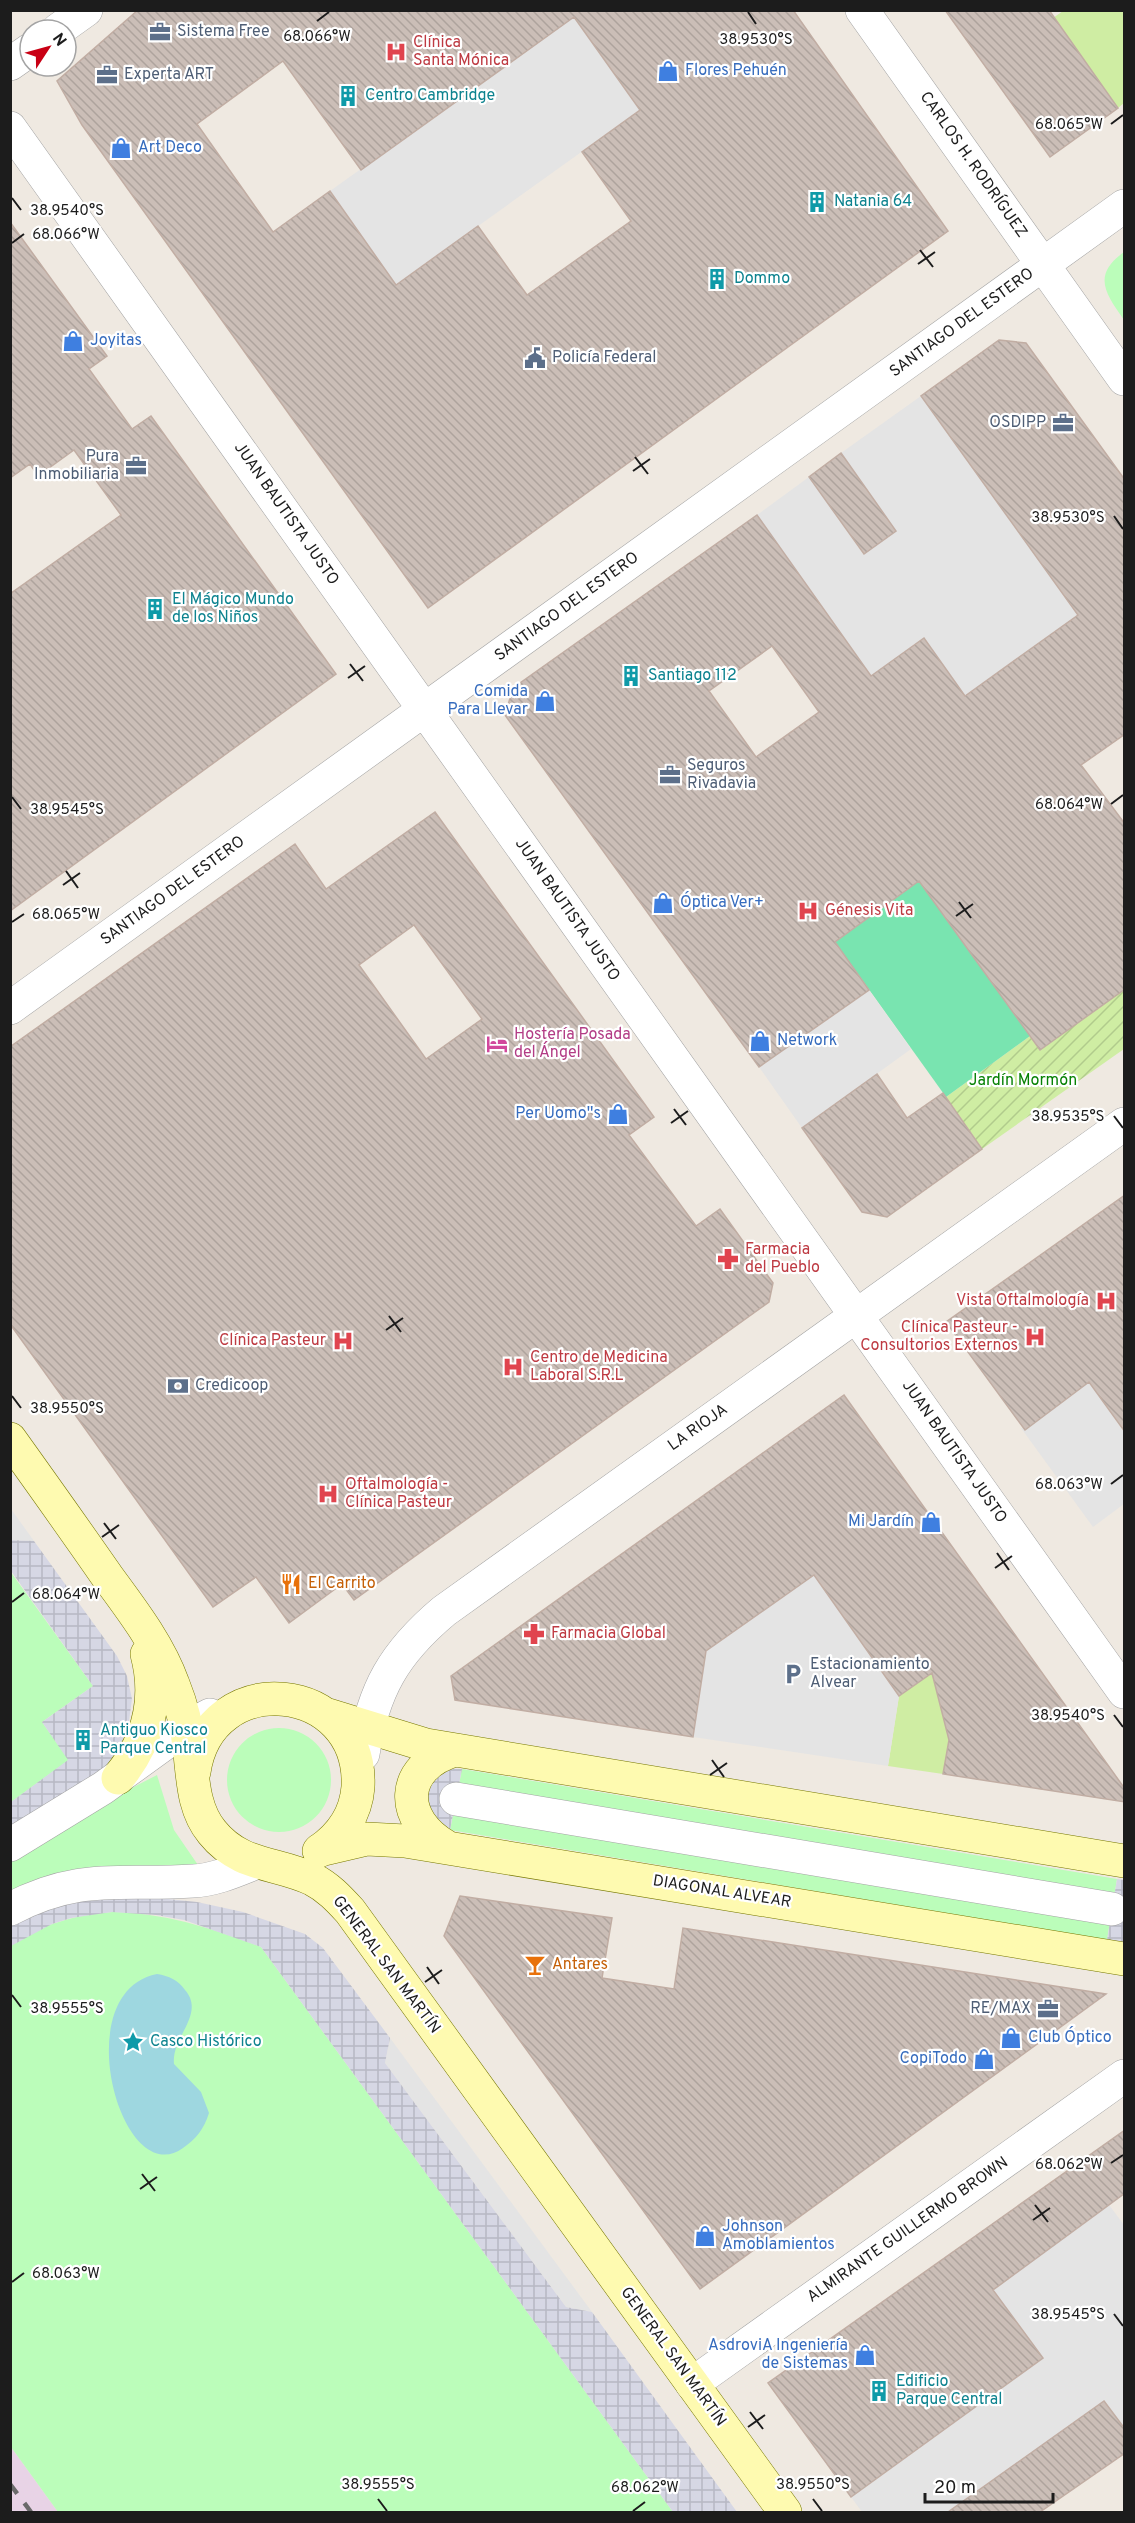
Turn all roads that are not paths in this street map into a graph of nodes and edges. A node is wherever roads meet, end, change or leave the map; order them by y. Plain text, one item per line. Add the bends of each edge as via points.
1 (862, 10) edge
2 (10, 128) edge
3 (1125, 206) edge
4 (1043, 264) junction
5 (1125, 379) edge
6 (425, 710) junction
7 (10, 1008) edge
8 (1125, 1124) edge
9 (857, 1315) junction
10 (10, 1439) edge
11 (134, 1612) junction
12 (1125, 1692) edge
13 (238, 1706) junction
14 (325, 1714) junction
15 (186, 1728) junction
16 (367, 1728) junction
17 (455, 1750) junction
18 (118, 1778) junction
19 (194, 1786) junction
20 (357, 1795) junction
21 (456, 1799) dead end
22 (10, 1845) edge
23 (447, 1847) junction
24 (320, 1850) junction
25 (1123, 1861) edge
26 (265, 1864) junction
27 (10, 1909) edge
28 (1112, 1909) dead end
29 (1118, 1955) edge
30 (1125, 2076) edge
31 (692, 2384) junction
32 (785, 2512) edge

1 - 4 street, CARLOS H. RODRÍGUEZ
2 - 6 street, JUAN BAUTISTA JUSTO
3 - 4 street, SANTIAGO DEL ESTERO
4 - 5 street, CARLOS H. RODRÍGUEZ
4 - 6 street, SANTIAGO DEL ESTERO
6 - 7 street, SANTIAGO DEL ESTERO
6 - 9 street, JUAN BAUTISTA JUSTO
8 - 9 street, LA RIOJA
9 - 12 street, JUAN BAUTISTA JUSTO
9 - 16 street, LA RIOJA via 435,1618 411,1641 386,1675
10 - 11 main road, GENERAL SAN MARTÍN
11 - 15 main road, GENERAL SAN MARTÍN via 170,1676
11 - 18 main road via 148,1659 153,1696 142,1740
13 - 14 main road, DIAGONAL ALVEAR via 260,1699 283,1698 305,1703
13 - 15 street
13 - 19 main road, DIAGONAL ALVEAR via 218,1721 204,1739 195,1762
14 - 16 main road, DIAGONAL ALVEAR
14 - 20 main road, DIAGONAL ALVEAR via 341,1730 352,1750 358,1772
15 - 18 street
15 - 19 main road, GENERAL SAN MARTÍN
16 - 17 main road, DIAGONAL ALVEAR
16 - 20 street, LA RIOJA
17 - 23 main road via 441,1754 420,1771 411,1797 416,1820 433,1839
17 - 25 main road, DIAGONAL ALVEAR
18 - 22 street
19 - 26 main road, GENERAL SAN MARTÍN via 199,1810 211,1831 238,1855
20 - 24 main road, DIAGONAL ALVEAR via 345,1827
21 - 28 street
23 - 24 main road, DIAGONAL ALVEAR via 385,1839
23 - 29 main road, DIAGONAL ALVEAR
24 - 26 main road, DIAGONAL ALVEAR via 298,1860
26 - 27 street via 195,1881 76,1884 54,1889
26 - 31 main road, GENERAL SAN MARTÍN via 303,1875 327,1888 350,1911
30 - 31 street, ALMIRANTE GUILLERMO BROWN
31 - 32 main road, GENERAL SAN MARTÍN

